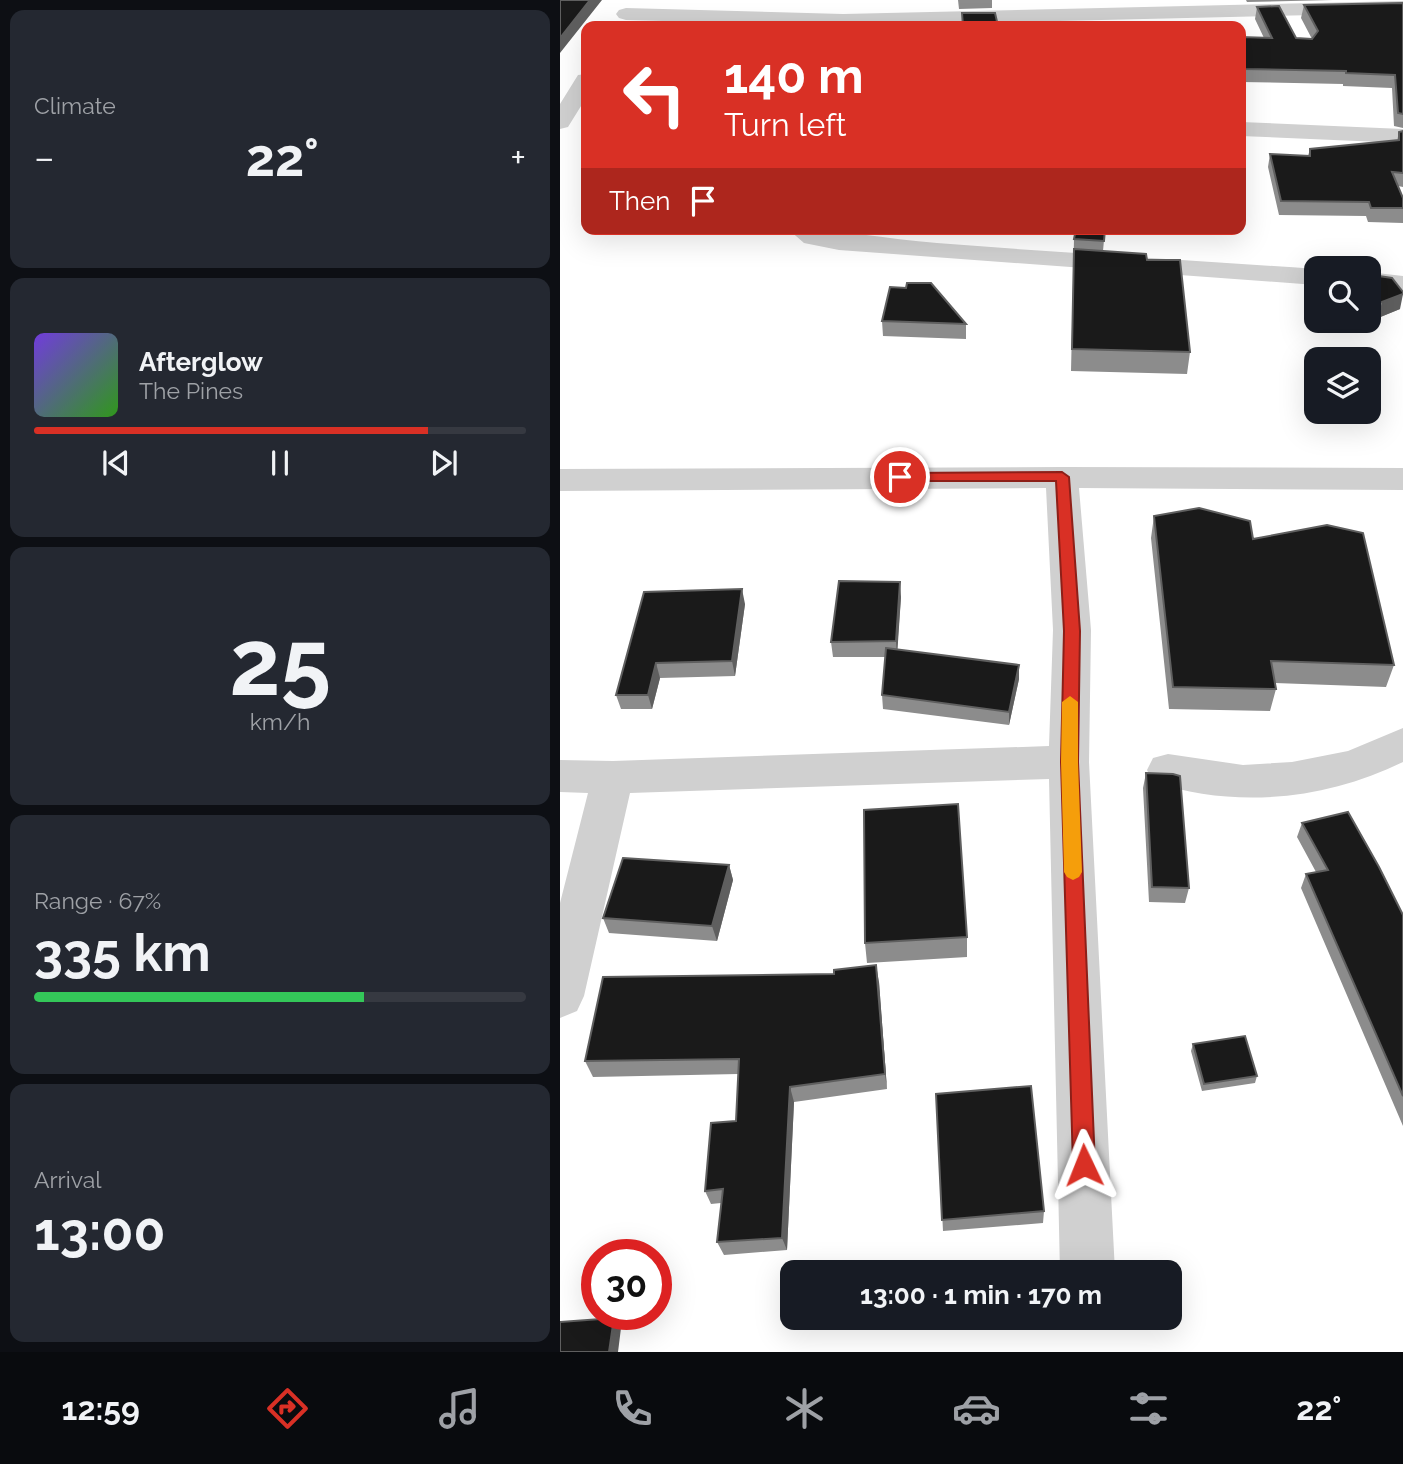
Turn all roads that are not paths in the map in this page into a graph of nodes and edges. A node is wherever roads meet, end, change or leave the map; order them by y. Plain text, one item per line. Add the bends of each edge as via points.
1 (1298, 7) edge
2 (1403, 7) edge
3 (627, 13) edge
4 (1297, 34) edge
5 (581, 92) edge
6 (570, 118) edge
7 (1246, 129) edge
8 (1403, 136) edge
9 (810, 235) edge
10 (1304, 275) edge
11 (1381, 282) edge
12 (1403, 284) edge
13 (1062, 477) junction
14 (1403, 479) edge
15 (560, 480) edge
16 (1403, 744) edge
17 (1069, 762) junction
18 (1168, 770) dead end
19 (560, 776) edge
20 (613, 777) junction
21 (560, 996) edge
22 (1088, 1260) edge

1 - 2 street
1 - 3 street via 843,20
1 - 4 street
5 - 6 street
7 - 8 street
9 - 10 street via 922,250
11 - 12 street
13 - 14 street
13 - 15 street
13 - 17 street via 1072,631
16 - 18 street via 1374,760 1301,777 1251,782
17 - 20 street
17 - 22 street
19 - 20 street
20 - 21 street

